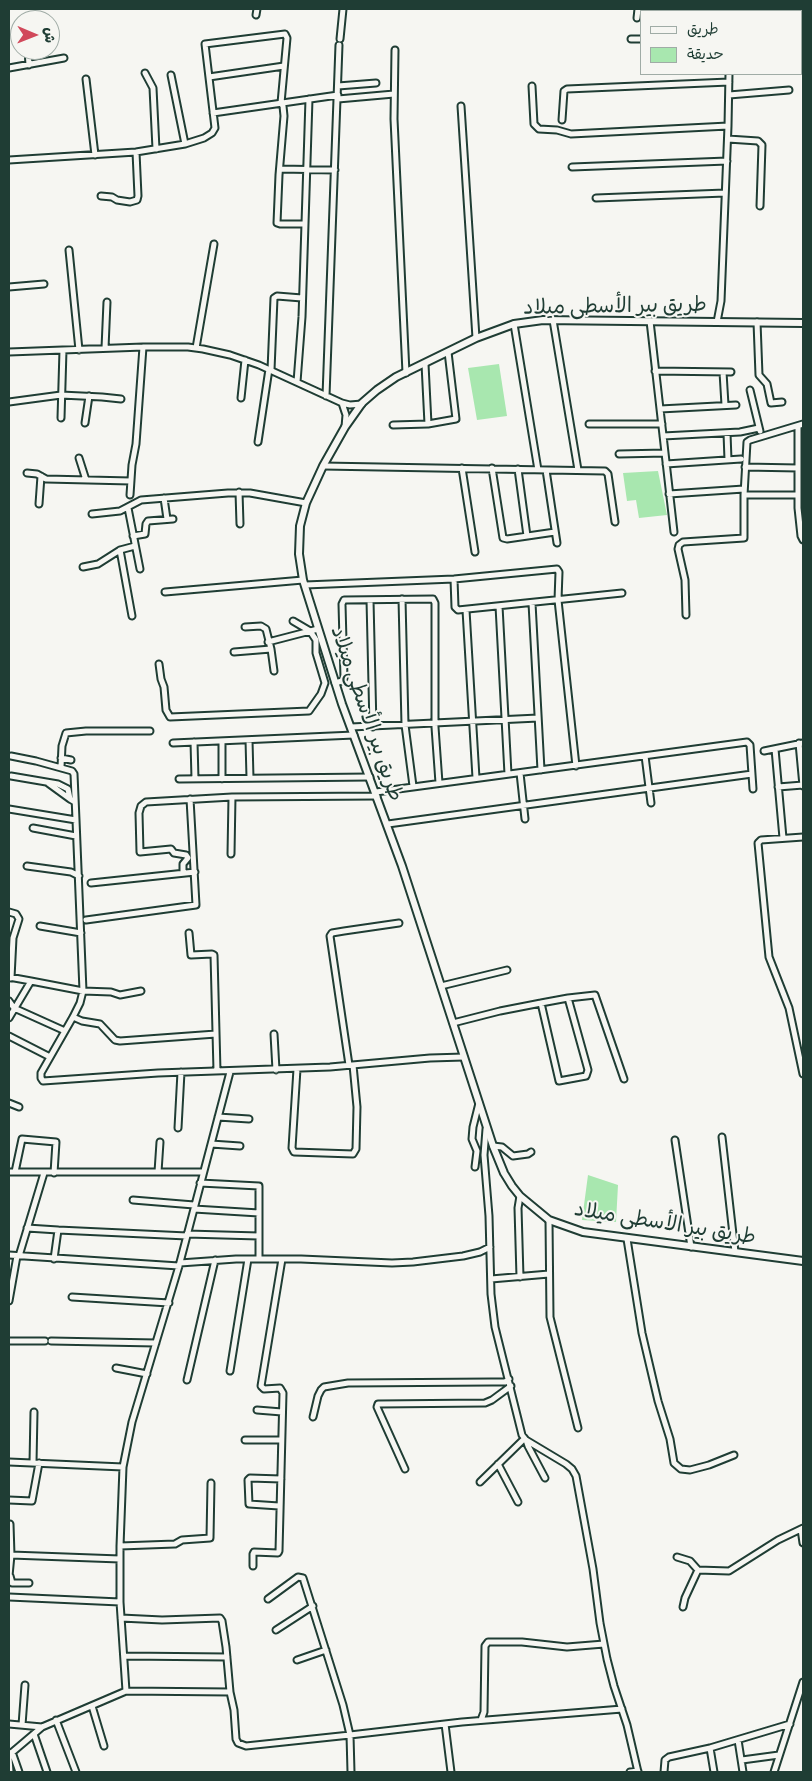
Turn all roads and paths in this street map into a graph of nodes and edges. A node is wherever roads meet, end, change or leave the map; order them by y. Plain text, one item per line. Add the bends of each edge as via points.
1 (256, 9) edge
2 (343, 9) edge
3 (638, 9) edge
4 (256, 15) dead end
5 (637, 18) dead end
6 (631, 39) dead end
7 (640, 39) edge
8 (395, 50) dead end
9 (64, 58) dead end
10 (29, 60) edge
11 (29, 65) junction
12 (284, 66) junction
13 (9, 68) edge
14 (145, 73) dead end
15 (170, 75) dead end
16 (729, 75) edge
17 (208, 77) junction
18 (86, 79) dead end
19 (730, 82) junction
20 (376, 83) dead end
21 (338, 86) junction
22 (532, 86) dead end
23 (789, 90) dead end
24 (394, 94) junction
25 (729, 94) junction
26 (338, 97) junction
27 (310, 99) junction
28 (281, 103) junction
29 (461, 106) dead end
30 (213, 113) junction
31 (562, 120) dead end
32 (728, 126) junction
33 (728, 139) junction
34 (185, 144) junction
35 (156, 149) junction
36 (136, 152) junction
37 (95, 155) junction
38 (9, 160) edge
39 (727, 161) junction
40 (572, 167) dead end
41 (280, 169) junction
42 (307, 169) junction
43 (335, 170) junction
44 (725, 193) junction
45 (101, 196) dead end
46 (596, 198) dead end
47 (760, 206) dead end
48 (305, 224) junction
49 (214, 244) dead end
50 (69, 250) dead end
51 (44, 284) dead end
52 (9, 287) edge
53 (302, 298) junction
54 (107, 302) dead end
55 (552, 320) junction
56 (650, 321) junction
57 (717, 322) junction
58 (757, 322) junction
59 (803, 323) edge
60 (514, 324) junction
61 (476, 338) junction
62 (143, 347) junction
63 (105, 348) junction
64 (196, 348) junction
65 (62, 350) junction
66 (79, 350) junction
67 (9, 352) edge
68 (448, 352) junction
69 (245, 360) junction
70 (425, 364) junction
71 (270, 370) junction
72 (655, 371) junction
73 (406, 372) junction
74 (723, 372) junction
75 (731, 372) dead end
76 (297, 382) junction
77 (750, 390) dead end
78 (61, 396) junction
79 (89, 396) junction
80 (326, 396) junction
81 (241, 398) dead end
82 (121, 399) dead end
83 (9, 402) edge
84 (782, 402) dead end
85 (342, 403) junction
86 (362, 404) junction
87 (725, 405) junction
88 (736, 405) dead end
89 (660, 410) junction
90 (61, 418) dead end
91 (85, 423) dead end
92 (428, 424) junction
93 (589, 424) dead end
94 (662, 424) junction
95 (393, 425) dead end
96 (801, 425) edge
97 (345, 427) junction
98 (726, 433) junction
99 (663, 436) junction
100 (258, 442) dead end
101 (665, 453) junction
102 (619, 454) dead end
103 (80, 458) dead end
104 (741, 459) dead end
105 (728, 460) junction
106 (666, 464) junction
107 (322, 466) junction
108 (745, 467) junction
109 (462, 468) junction
110 (492, 468) junction
111 (798, 468) junction
112 (518, 469) junction
113 (538, 470) junction
114 (546, 470) junction
115 (578, 470) junction
116 (27, 473) dead end
117 (41, 476) junction
118 (86, 480) junction
119 (131, 481) junction
120 (744, 489) junction
121 (239, 492) junction
122 (669, 494) junction
123 (798, 494) junction
124 (130, 495) dead end
125 (744, 495) junction
126 (164, 498) junction
127 (306, 503) junction
128 (39, 504) dead end
129 (128, 508) junction
130 (92, 514) dead end
131 (614, 522) dead end
132 (240, 524) dead end
133 (555, 532) junction
134 (674, 532) dead end
135 (133, 536) junction
136 (528, 536) junction
137 (803, 540) edge
138 (557, 542) dead end
139 (135, 546) junction
140 (120, 550) junction
141 (475, 552) dead end
142 (83, 567) dead end
143 (140, 569) dead end
144 (454, 579) junction
145 (304, 583) junction
146 (165, 592) dead end
147 (622, 593) dead end
148 (402, 599) junction
149 (370, 600) junction
150 (558, 600) junction
151 (532, 603) junction
152 (499, 606) junction
153 (466, 610) junction
154 (686, 615) dead end
155 (132, 616) dead end
156 (293, 621) dead end
157 (245, 627) dead end
158 (318, 629) junction
159 (310, 631) junction
160 (268, 642) junction
161 (271, 649) junction
162 (234, 652) dead end
163 (159, 664) dead end
164 (274, 671) dead end
165 (335, 683) junction
166 (538, 718) junction
167 (505, 720) junction
168 (473, 722) junction
169 (436, 724) junction
170 (405, 725) junction
171 (351, 727) junction
172 (373, 727) junction
173 (150, 730) dead end
174 (354, 735) junction
175 (249, 740) junction
176 (222, 741) junction
177 (194, 742) junction
178 (173, 743) dead end
179 (801, 743) edge
180 (775, 748) junction
181 (764, 751) dead end
182 (10, 756) dead end
183 (645, 756) junction
184 (62, 758) junction
185 (71, 760) dead end
186 (576, 766) junction
187 (61, 767) junction
188 (541, 770) junction
189 (520, 772) junction
190 (508, 774) junction
191 (752, 774) junction
192 (10, 776) dead end
193 (370, 776) junction
194 (250, 778) junction
195 (476, 778) junction
196 (179, 779) dead end
197 (195, 779) junction
198 (222, 779) junction
199 (439, 782) junction
200 (803, 785) edge
201 (413, 786) junction
202 (778, 787) junction
203 (649, 788) junction
204 (752, 788) dead end
205 (377, 794) junction
206 (232, 797) junction
207 (190, 799) junction
208 (73, 801) junction
209 (651, 803) dead end
210 (524, 805) junction
211 (9, 809) edge
212 (525, 818) dead end
213 (76, 820) junction
214 (388, 824) junction
215 (33, 828) dead end
216 (76, 836) junction
217 (803, 836) edge
218 (783, 838) junction
219 (231, 854) dead end
220 (27, 866) dead end
221 (195, 872) junction
222 (183, 873) junction
223 (79, 876) junction
224 (91, 883) dead end
225 (9, 912) edge
226 (86, 920) dead end
227 (399, 923) dead end
228 (40, 926) dead end
229 (81, 933) junction
230 (189, 933) dead end
231 (507, 970) dead end
232 (10, 977) edge
233 (31, 981) junction
234 (441, 986) junction
235 (83, 991) junction
236 (142, 991) dead end
237 (568, 998) junction
238 (9, 1001) edge
239 (541, 1003) junction
240 (14, 1008) junction
241 (73, 1017) junction
242 (9, 1018) edge
243 (453, 1024) junction
244 (65, 1031) junction
245 (216, 1034) junction
246 (274, 1034) dead end
247 (9, 1036) edge
248 (464, 1056) junction
249 (50, 1057) junction
250 (351, 1065) junction
251 (297, 1069) junction
252 (276, 1070) junction
253 (181, 1072) junction
254 (217, 1072) junction
255 (230, 1072) junction
256 (803, 1074) edge
257 (624, 1078) dead end
258 (479, 1102) junction
259 (9, 1103) edge
260 (19, 1107) dead end
261 (218, 1117) junction
262 (249, 1119) dead end
263 (486, 1126) junction
264 (178, 1128) dead end
265 (722, 1137) dead end
266 (674, 1140) dead end
267 (160, 1142) dead end
268 (211, 1144) junction
269 (240, 1146) dead end
270 (493, 1146) junction
271 (531, 1152) dead end
272 (475, 1167) dead end
273 (12, 1172) edge
274 (158, 1172) junction
275 (203, 1172) junction
276 (44, 1173) junction
277 (54, 1173) junction
278 (200, 1183) junction
279 (520, 1196) junction
280 (133, 1200) dead end
281 (194, 1207) junction
282 (259, 1213) junction
283 (549, 1220) junction
284 (27, 1228) junction
285 (58, 1230) junction
286 (187, 1235) junction
287 (259, 1236) junction
288 (627, 1238) junction
289 (490, 1247) junction
290 (691, 1247) junction
291 (735, 1252) junction
292 (9, 1255) edge
293 (18, 1256) junction
294 (54, 1259) junction
295 (248, 1259) junction
296 (259, 1259) junction
297 (215, 1260) junction
298 (282, 1260) junction
299 (803, 1261) edge
300 (179, 1265) junction
301 (549, 1274) junction
302 (520, 1277) junction
303 (491, 1279) junction
304 (72, 1297) dead end
305 (9, 1301) edge
306 (168, 1303) junction
307 (9, 1341) edge
308 (156, 1343) junction
309 (116, 1368) dead end
310 (230, 1371) dead end
311 (147, 1374) junction
312 (509, 1379) junction
313 (188, 1380) dead end
314 (511, 1386) junction
315 (257, 1410) dead end
316 (34, 1412) dead end
317 (282, 1412) junction
318 (314, 1417) dead end
319 (578, 1428) dead end
320 (525, 1439) junction
321 (245, 1440) dead end
322 (281, 1440) junction
323 (734, 1455) dead end
324 (9, 1463) edge
325 (36, 1463) junction
326 (498, 1464) junction
327 (123, 1467) junction
328 (405, 1469) dead end
329 (544, 1478) dead end
330 (281, 1479) junction
331 (211, 1482) dead end
332 (480, 1482) dead end
333 (9, 1500) edge
334 (518, 1502) dead end
335 (279, 1506) junction
336 (10, 1524) dead end
337 (802, 1529) edge
338 (803, 1543) edge
339 (120, 1546) junction
340 (11, 1555) junction
341 (677, 1558) dead end
342 (120, 1559) junction
343 (253, 1566) dead end
344 (698, 1570) junction
345 (9, 1576) edge
346 (29, 1583) dead end
347 (9, 1597) edge
348 (268, 1598) dead end
349 (120, 1602) junction
350 (313, 1606) junction
351 (683, 1607) dead end
352 (121, 1618) junction
353 (276, 1630) dead end
354 (604, 1644) junction
355 (326, 1650) junction
356 (124, 1656) junction
357 (227, 1657) junction
358 (297, 1660) dead end
359 (803, 1682) edge
360 (25, 1685) dead end
361 (126, 1691) junction
362 (230, 1692) junction
363 (92, 1706) junction
364 (622, 1710) junction
365 (56, 1720) junction
366 (481, 1720) junction
367 (9, 1724) edge
368 (445, 1724) junction
369 (790, 1724) junction
370 (22, 1725) junction
371 (42, 1728) junction
372 (34, 1734) junction
373 (350, 1735) junction
374 (738, 1740) junction
375 (104, 1746) dead end
376 (710, 1748) junction
377 (10, 1755) edge
378 (779, 1755) junction
379 (742, 1760) junction
380 (638, 1771) edge
381 (10, 1772) edge
382 (19, 1772) edge
383 (47, 1772) edge
384 (76, 1772) edge
385 (351, 1772) edge
386 (450, 1772) edge
387 (630, 1772) edge
388 (664, 1772) edge
389 (714, 1772) edge
390 (743, 1772) edge
391 (774, 1772) edge

1 - 4 street
2 - 21 street
3 - 5 street
6 - 7 street
8 - 24 street
9 - 11 street
10 - 11 street
11 - 13 street
12 - 17 street
12 - 17 street via 287,38 283,34 207,44
12 - 28 street
14 - 35 street via 153,88
15 - 34 street
16 - 19 street
17 - 30 street
18 - 37 street
19 - 25 street
19 - 31 street via 567,89 564,91
20 - 21 street
21 - 26 street
22 - 32 street via 534,124 539,129 571,134
23 - 25 street
24 - 26 street
24 - 73 street
25 - 32 street
26 - 27 street
26 - 43 street
27 - 28 street
27 - 42 street
28 - 30 street
28 - 41 street via 284,116
29 - 61 street
30 - 34 street via 214,131
32 - 33 street
33 - 39 street
33 - 47 street via 758,141 762,145
34 - 35 street
35 - 36 street
36 - 37 street
36 - 45 street via 137,200 130,202
37 - 38 street
39 - 40 street
39 - 44 street
41 - 42 street
41 - 48 street via 278,224
42 - 43 street
42 - 48 street
43 - 80 street
44 - 46 street
44 - 57 street via 721,301
48 - 53 street
49 - 64 street
50 - 66 street
51 - 52 street
53 - 71 street via 274,298
53 - 76 street
54 - 63 street
55 - 56 main road, طريق بير الأسطى ميلاد
55 - 60 main road, طريق بير الأسطى ميلاد
55 - 115 street
56 - 57 main road, طريق بير الأسطى ميلاد
56 - 72 street
57 - 58 main road, طريق بير الأسطى ميلاد
58 - 59 main road, طريق بير الأسطى ميلاد
58 - 84 street via 759,377 767,384 772,404
60 - 61 main road, طريق بير الأسطى ميلاد
60 - 113 street
61 - 68 main road, طريق بير الأسطى ميلاد
62 - 63 street
62 - 64 street
62 - 119 street
63 - 66 street
64 - 69 street
65 - 66 street
65 - 67 street
65 - 78 street
68 - 70 main road, طريق بير الأسطى ميلاد
68 - 92 street via 457,418
69 - 71 street
69 - 81 street
70 - 73 main road, طريق بير الأسطى ميلاد
70 - 92 street
71 - 76 street
71 - 100 street
72 - 74 street
72 - 89 street
73 - 86 main road, طريق بير الأسطى ميلاد via 386,383
74 - 75 street
74 - 87 street
76 - 80 street
77 - 98 street via 759,430
78 - 79 street
78 - 83 street
78 - 90 street
79 - 82 street
79 - 91 street
80 - 85 street
85 - 86 street
85 - 97 street
86 - 97 main road, طريق بير الأسطى ميلاد
87 - 88 street
87 - 89 street
89 - 94 street
92 - 95 street
93 - 94 street
94 - 99 street
96 - 108 street via 748,440
96 - 111 street
97 - 107 main road, طريق بير الأسطى ميلاد
98 - 99 street
98 - 105 street
99 - 101 street
101 - 102 street
101 - 106 street
103 - 118 street
104 - 105 street
105 - 106 street
106 - 122 street
107 - 109 street
107 - 127 main road, طريق بير الأسطى ميلاد
108 - 111 street
108 - 120 street
109 - 110 street
109 - 141 street
110 - 112 street
110 - 136 street via 503,538
111 - 123 street
112 - 113 street
112 - 136 street
113 - 114 street
114 - 115 street
114 - 133 street
115 - 131 street via 607,472
116 - 117 street
117 - 118 street via 46,479
117 - 128 street
118 - 119 street
119 - 124 street
120 - 122 street
120 - 125 street
121 - 126 street
121 - 127 street
121 - 132 street
122 - 134 street
123 - 125 street
123 - 137 street
125 - 154 street via 744,538 683,542 679,546 685,580
126 - 129 street via 137,501
126 - 135 street via 170,519 148,521 145,534
127 - 145 main road, طريق بير الأسطى ميلاد via 299,544
129 - 130 street
129 - 135 street
133 - 136 street
133 - 138 street
135 - 139 street
139 - 140 street
139 - 143 street
140 - 142 street via 98,564
140 - 155 street
144 - 145 street
144 - 150 street via 556,568 559,572
144 - 153 street via 455,609
145 - 146 street
145 - 158 main road, طريق بير الأسطى ميلاد
147 - 150 street
148 - 149 street
148 - 169 street via 434,601
148 - 170 street
149 - 165 street via 343,602 344,675 342,681
149 - 172 street
150 - 151 street
150 - 186 street
151 - 152 street
151 - 166 street
152 - 153 street
152 - 167 street
153 - 168 street
156 - 159 street
157 - 160 street via 263,626
158 - 159 street
158 - 165 main road, طريق بير الأسطى ميلاد
159 - 160 street
159 - 163 street via 316,640 316,653 325,683 308,711 170,717
160 - 161 street
161 - 162 street
161 - 164 street
165 - 171 main road, طريق بير الأسطى ميلاد
166 - 167 street
166 - 188 street
167 - 168 street
167 - 190 street
168 - 169 street
168 - 195 street
169 - 170 street
169 - 199 street
170 - 172 street
170 - 201 street
171 - 172 street
171 - 174 main road, طريق بير الأسطى ميلاد
173 - 184 street via 69,732 64,737
174 - 175 street
174 - 193 main road, طريق بير الأسطى ميلاد
175 - 176 street
175 - 194 street
176 - 177 street
176 - 198 street
177 - 178 street
177 - 197 street
179 - 180 street
179 - 200 street
180 - 181 street
180 - 202 street
182 - 187 street
183 - 186 street
183 - 191 street via 747,742 750,745
183 - 203 street
184 - 185 street
184 - 187 street
186 - 188 street
187 - 208 street via 74,774
188 - 189 street
189 - 190 street
189 - 210 street
190 - 195 street
191 - 203 street
191 - 204 street
192 - 208 street via 58,784 68,789
193 - 194 street
193 - 205 main road, طريق بير الأسطى ميلاد
194 - 198 street
195 - 199 street
196 - 197 street
197 - 198 street
199 - 201 street
200 - 202 street
201 - 205 street
202 - 218 street
203 - 209 street
203 - 210 street
205 - 206 street
205 - 214 main road, طريق بير الأسطى ميلاد
206 - 207 street
206 - 219 street
207 - 221 street
207 - 222 street via 146,802 139,813 140,852 171,849 174,853 186,855
208 - 213 street
210 - 212 street
210 - 214 street
211 - 213 street
213 - 216 street
214 - 234 main road, طريق بير الأسطى ميلاد
215 - 216 street
216 - 223 street
217 - 218 street
218 - 256 street via 758,843 769,958 789,1008
220 - 223 street
221 - 222 street
221 - 226 street via 197,902 193,907
222 - 224 street
223 - 229 street
225 - 232 street via 19,919 13,938
227 - 250 street via 332,933 330,936
228 - 229 street
229 - 235 street
230 - 245 street via 191,955 214,955
231 - 234 street
232 - 233 street
233 - 235 street
233 - 240 street
234 - 243 main road, طريق بير الأسطى ميلاد
235 - 236 street via 125,995
235 - 241 street
237 - 239 street
237 - 239 street via 588,1073 562,1081 558,1079
237 - 257 street via 595,995
238 - 240 street
239 - 243 street
240 - 242 street
240 - 244 street
241 - 244 street
241 - 245 street via 100,1024 120,1041
243 - 248 main road, طريق بير الأسطى ميلاد
244 - 249 street
245 - 254 street
246 - 252 street
247 - 249 street
248 - 250 street
248 - 258 main road, طريق بير الأسطى ميلاد
249 - 253 street via 41,1073 43,1081
250 - 251 street
250 - 251 street via 357,1107 356,1151 353,1154 294,1152
251 - 252 street
252 - 255 street
253 - 254 street
253 - 264 street
254 - 255 street
255 - 261 street
258 - 263 main road, طريق بير الأسطى ميلاد
258 - 272 street via 472,1139 477,1151
259 - 260 street
261 - 262 street
261 - 268 street
263 - 270 main road, طريق بير الأسطى ميلاد
263 - 289 street via 484,1155
265 - 291 street
266 - 290 street
267 - 274 street
268 - 269 street
268 - 275 street
270 - 271 street via 502,1147 514,1156
270 - 279 main road, طريق بير الأسطى ميلاد via 504,1174
273 - 276 street
273 - 277 street via 22,1139 56,1142
274 - 275 street
274 - 277 street
275 - 278 street
276 - 277 street
276 - 284 street
278 - 281 street
278 - 282 street via 258,1186
279 - 283 main road, طريق بير الأسطى ميلاد
279 - 302 street
280 - 281 street
281 - 282 street
281 - 286 street
282 - 287 street
283 - 288 main road, طريق بير الأسطى ميلاد via 583,1232
283 - 301 street
284 - 285 street
284 - 293 street
285 - 286 street
285 - 294 street
286 - 287 street
286 - 300 street
287 - 296 street
288 - 290 main road, طريق بير الأسطى ميلاد
288 - 323 street via 642,1333 674,1464 690,1470
289 - 298 street via 463,1256 413,1262
289 - 303 street
290 - 291 main road, طريق بير الأسطى ميلاد
291 - 299 main road, طريق بير الأسطى ميلاد
292 - 293 street
293 - 294 street
293 - 305 street
294 - 300 street
295 - 296 street
295 - 297 street
295 - 310 street
296 - 298 street
297 - 300 street
297 - 313 street
298 - 317 street via 260,1386 282,1389
300 - 306 street
301 - 302 street
301 - 319 street via 550,1317
302 - 303 street
303 - 312 street via 496,1328
304 - 306 street
306 - 308 street
307 - 308 street
308 - 311 street
309 - 311 street
311 - 327 street via 132,1422
312 - 314 street
312 - 318 street via 504,1382 348,1383 324,1387 318,1396
314 - 320 street
314 - 328 street via 485,1403 378,1404
315 - 317 street
316 - 325 street
317 - 322 street
320 - 326 street
320 - 329 street
320 - 354 street via 566,1464 576,1476
321 - 322 street
322 - 330 street
324 - 325 street
325 - 327 street
325 - 333 street via 32,1501
326 - 332 street
326 - 334 street
327 - 339 street
330 - 335 street
330 - 335 street via 248,1480 249,1504
331 - 339 street via 210,1538 182,1540 175,1544
335 - 343 street via 279,1552 254,1552
336 - 340 street
337 - 338 street
337 - 344 street via 778,1540 732,1570
339 - 342 street
340 - 342 street
340 - 345 street
341 - 344 street via 686,1559
342 - 349 street
344 - 351 street
345 - 346 street via 11,1583
347 - 349 street
348 - 350 street via 300,1577
349 - 352 street
350 - 353 street
350 - 355 street
352 - 356 street
352 - 357 street via 220,1618
354 - 364 street
354 - 366 street via 567,1647 488,1642 485,1646 484,1712
355 - 358 street
355 - 373 street
356 - 357 street
356 - 361 street
357 - 362 street
359 - 369 street
360 - 370 street
361 - 362 street
361 - 363 street
362 - 373 street via 236,1739 242,1745
363 - 365 street
363 - 375 street
364 - 366 street
364 - 380 street
365 - 371 street
365 - 384 street
366 - 368 street
367 - 370 street
368 - 373 street
368 - 386 street
369 - 374 street
369 - 378 street
370 - 371 street
371 - 372 street
372 - 377 street
372 - 383 street
373 - 385 street
374 - 376 street
374 - 379 street
376 - 388 street via 669,1757 665,1760
376 - 389 street
377 - 381 street
377 - 382 street
378 - 379 street
378 - 391 street
379 - 390 street
380 - 387 street

